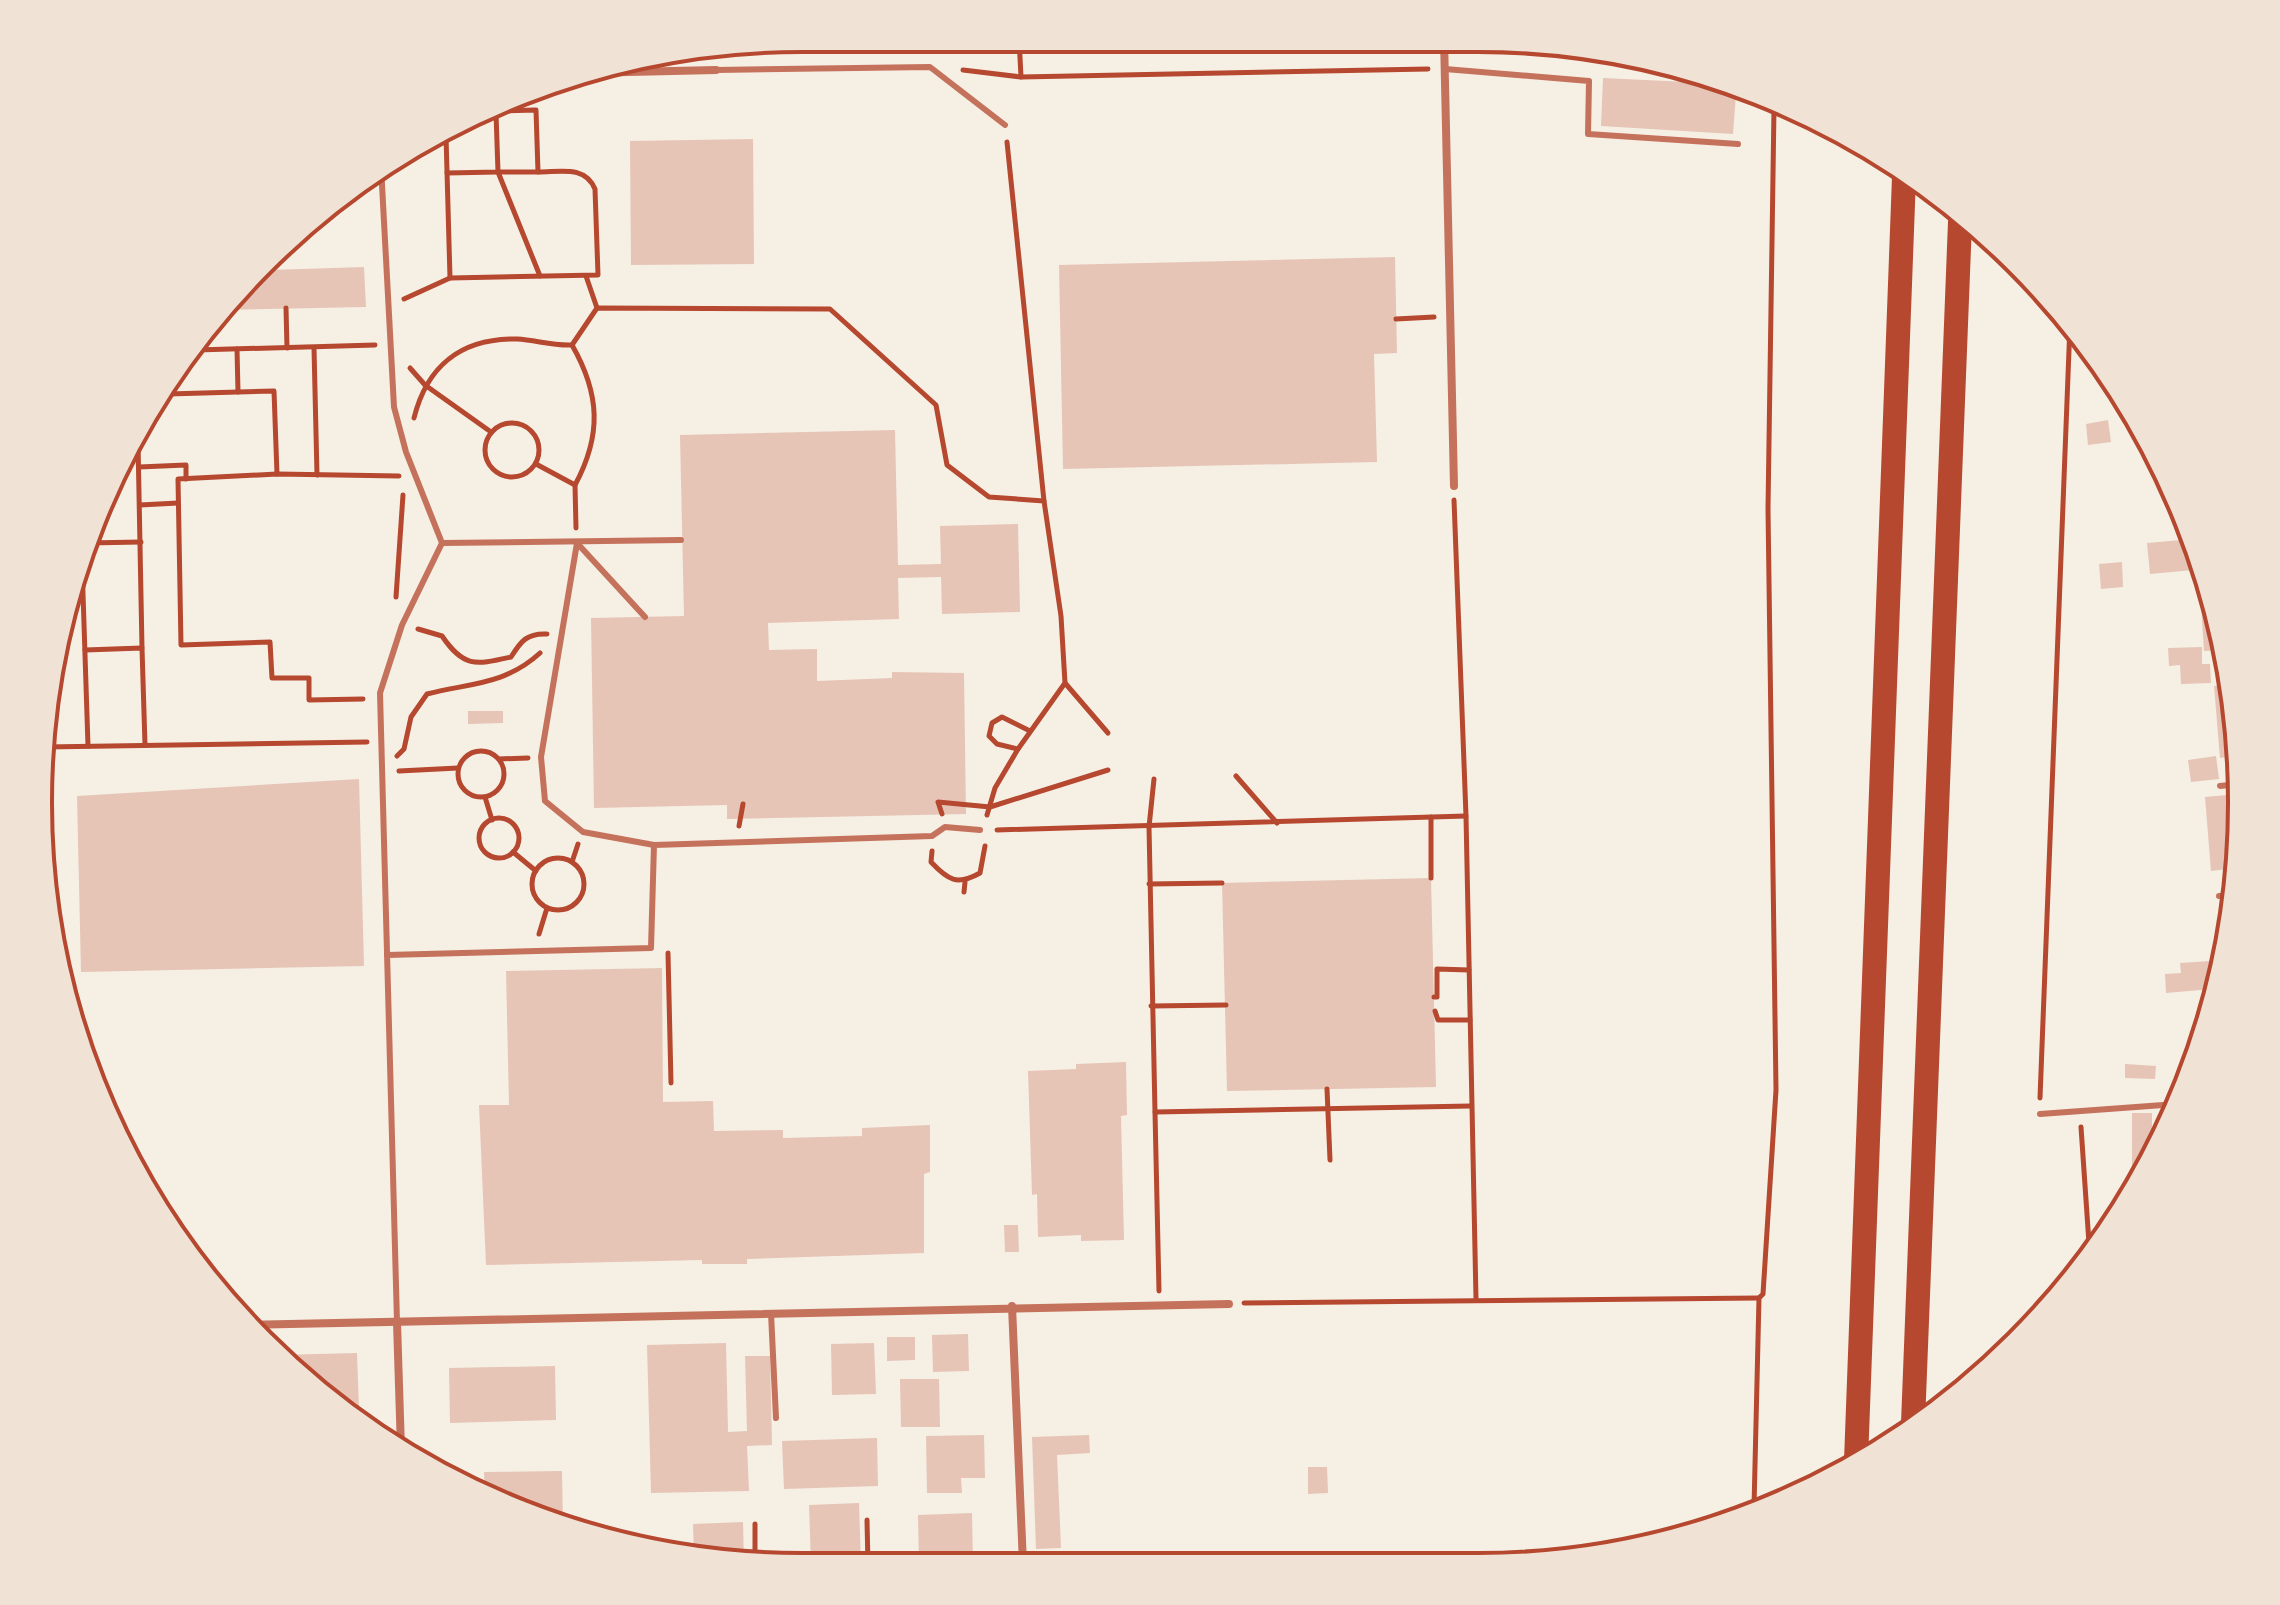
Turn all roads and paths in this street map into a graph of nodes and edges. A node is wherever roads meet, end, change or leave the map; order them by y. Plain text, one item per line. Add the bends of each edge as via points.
1 (1020, 52) edge
2 (1444, 52) edge
3 (930, 67) junction
4 (1445, 69) junction
5 (716, 70) joint
6 (632, 72) edge
7 (1021, 77) junction
8 (511, 111) edge
9 (1774, 113) edge
10 (496, 118) edge
11 (1005, 125) joint
12 (446, 143) edge
13 (1738, 144) dead end
14 (498, 172) junction
15 (538, 172) junction
16 (447, 173) junction
17 (382, 181) edge
18 (1904, 185) edge
19 (1960, 228) edge
20 (540, 276) junction
21 (586, 276) junction
22 (450, 278) junction
23 (388, 307) junction
24 (286, 308) dead end
25 (597, 308) junction
26 (1451, 317) junction
27 (1396, 319) dead end
28 (2069, 342) edge
29 (390, 345) junction
30 (572, 345) junction
31 (287, 348) junction
32 (314, 348) junction
33 (237, 349) junction
34 (204, 350) edge
35 (425, 385) junction
36 (238, 392) junction
37 (173, 394) edge
38 (491, 432) junction
39 (406, 452) junction
40 (138, 454) edge
41 (536, 464) junction
42 (139, 467) junction
43 (277, 474) junction
44 (317, 475) junction
45 (405, 476) junction
46 (416, 476) junction
47 (186, 479) junction
48 (575, 485) junction
49 (1454, 486) joint
50 (1044, 501) junction
51 (178, 503) junction
52 (140, 505) junction
53 (681, 540) dead end
54 (141, 542) junction
55 (99, 543) edge
56 (442, 543) junction
57 (577, 543) junction
58 (83, 591) edge
59 (395, 612) dead end
60 (645, 617) dead end
61 (402, 625) junction
62 (562, 635) junction
63 (142, 648) junction
64 (85, 650) junction
65 (1065, 683) junction
66 (356, 699) dead end
67 (1030, 731) junction
68 (1108, 733) dead end
69 (380, 742) junction
70 (145, 745) junction
71 (88, 746) junction
72 (55, 747) edge
73 (1018, 749) junction
74 (541, 757) junction
75 (499, 759) junction
76 (458, 768) junction
77 (1108, 770) dead end
78 (381, 772) junction
79 (1236, 776) dead end
80 (1154, 779) dead end
81 (2227, 785) edge
82 (2220, 786) dead end
83 (485, 797) junction
84 (990, 807) junction
85 (1466, 816) junction
86 (1431, 817) junction
87 (492, 820) junction
88 (1277, 823) junction
89 (1149, 827) junction
90 (980, 830) junction
91 (932, 836) junction
92 (654, 845) junction
93 (513, 852) junction
94 (536, 871) junction
95 (1431, 878) dead end
96 (965, 882) junction
97 (1222, 883) dead end
98 (1149, 884) junction
99 (964, 892) dead end
100 (2219, 896) dead end
101 (2222, 896) edge
102 (547, 908) junction
103 (651, 948) junction
104 (534, 952) junction
105 (387, 955) junction
106 (1469, 970) junction
107 (1434, 997) dead end
108 (1226, 1005) dead end
109 (1151, 1006) junction
110 (1435, 1011) dead end
111 (1470, 1020) junction
112 (671, 1083) dead end
113 (1327, 1089) dead end
114 (2164, 1105) edge
115 (1471, 1106) junction
116 (1328, 1109) junction
117 (2080, 1111) junction
118 (1155, 1112) junction
119 (2040, 1114) joint
120 (1330, 1160) dead end
121 (2089, 1237) edge
122 (1759, 1298) junction
123 (1476, 1299) junction
124 (1229, 1304) joint
125 (1159, 1305) junction
126 (1012, 1306) junction
127 (771, 1313) junction
128 (397, 1322) junction
129 (264, 1325) edge
130 (1913, 1413) edge
131 (776, 1418) dead end
132 (401, 1436) edge
133 (1856, 1450) edge
134 (1754, 1500) edge
135 (867, 1520) dead end
136 (755, 1524) dead end
137 (755, 1551) edge
138 (868, 1553) edge
139 (1023, 1553) edge

1 - 7 path
2 - 4 street
3 - 5 lane
3 - 7 path
3 - 11 lane
4 - 7 path
4 - 13 lane via 1589,81 1588,134
4 - 26 street
5 - 6 street
8 - 15 path via 536,110
9 - 122 path via 1768,509 1776,1090 1769,1231
10 - 14 path
11 - 50 path
12 - 16 path
14 - 15 path
14 - 16 path
14 - 20 path
15 - 21 path via 582,172 591,179 598,275
16 - 22 path
17 - 23 lane
18 - 133 highway
19 - 130 highway
20 - 21 path
20 - 22 path
21 - 25 path
22 - 23 path
23 - 29 lane
24 - 31 path
25 - 30 path
25 - 50 path via 830,309 936,405 947,465 989,497
26 - 27 path
26 - 49 street
28 - 119 path
29 - 32 path
29 - 39 lane via 394,407
30 - 35 path via 519,339 488,342 446,359
30 - 48 path via 584,365 596,429 588,462
31 - 32 path
31 - 33 path
32 - 44 path
33 - 34 path
33 - 36 path
35 - 38 path
35 - 39 path
36 - 37 path
36 - 43 path via 274,391
38 - 41 path via 506,423 524,425 539,446
38 - 41 path via 485,457 496,472 513,478
39 - 45 path
39 - 46 lane
40 - 42 path
41 - 48 path
42 - 47 path via 186,465
42 - 52 path
43 - 44 path
43 - 47 path
44 - 45 path
45 - 46 path
45 - 59 path
46 - 56 lane
47 - 51 path via 178,479
48 - 57 path
49 - 85 path
50 - 65 path
51 - 52 path
51 - 66 path via 181,645 270,642 272,678 309,678 309,700
52 - 54 path
53 - 57 lane
54 - 55 path
54 - 63 path
56 - 57 lane
56 - 61 lane
57 - 60 lane
57 - 62 lane
58 - 64 path
61 - 62 path via 442,636 456,657 478,664 511,657 532,633
61 - 69 lane via 380,693
62 - 74 lane
62 - 78 path via 522,670 493,682 427,694 411,717 404,749
63 - 64 path
63 - 70 path
64 - 71 path
65 - 67 path
65 - 68 path
67 - 73 path
67 - 73 path via 1002,717 992,723 989,736 997,744
69 - 70 path
69 - 78 lane
70 - 71 path
71 - 72 path
73 - 84 path
74 - 75 path
74 - 92 lane via 545,801 583,832
75 - 76 path via 479,750 466,755
75 - 83 path via 503,781
76 - 78 path
76 - 83 path via 464,789
77 - 84 path
78 - 105 lane
79 - 88 path
80 - 89 path
81 - 82 lane
83 - 87 path
84 - 90 path
85 - 86 path
85 - 106 path
86 - 88 path
86 - 95 path
87 - 93 path via 505,820 515,828
87 - 93 path via 479,834 484,852 495,858
88 - 89 path
89 - 90 path
89 - 98 path
90 - 91 lane via 945,827
90 - 96 path via 985,858 980,873
91 - 92 lane
91 - 96 path via 931,862 948,880
92 - 103 lane
93 - 94 path
94 - 102 path via 535,895
94 - 102 path via 548,860 564,859 583,876 583,893 572,906
96 - 99 path
97 - 98 path
98 - 109 path
100 - 101 lane
102 - 104 path
103 - 104 lane
103 - 112 path via 668,949
104 - 105 lane
105 - 128 lane
106 - 107 path via 1437,969
106 - 111 path
108 - 109 path
109 - 118 path
110 - 111 path via 1438,1020
111 - 115 path
113 - 116 path
114 - 117 lane
115 - 116 path
115 - 123 path
116 - 118 path
116 - 120 path
117 - 119 lane
117 - 121 path
118 - 125 path
122 - 123 path
122 - 134 path
123 - 124 path
124 - 125 street
125 - 126 street
126 - 127 street
126 - 139 street
127 - 128 street
127 - 131 lane
128 - 129 street
128 - 132 street
135 - 138 path
136 - 137 path

